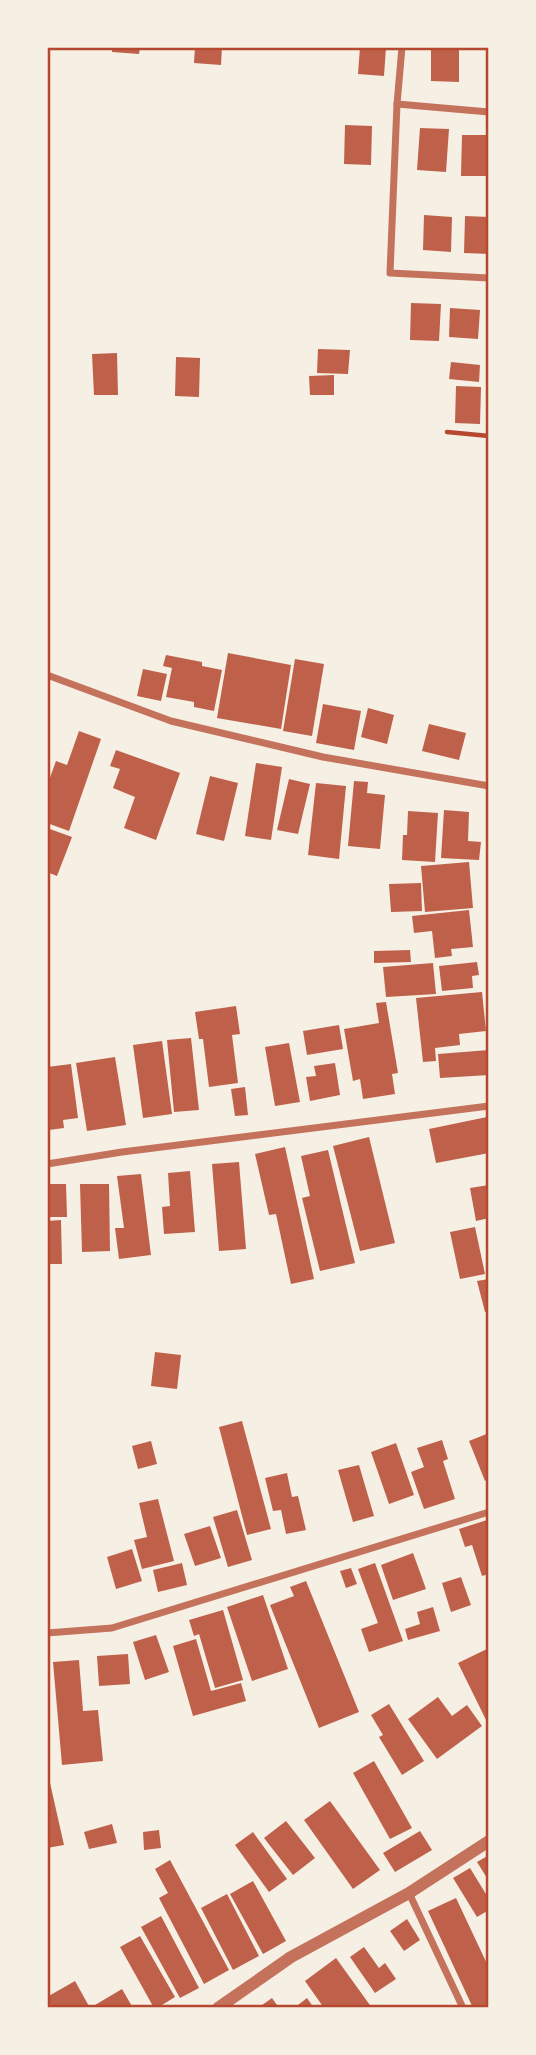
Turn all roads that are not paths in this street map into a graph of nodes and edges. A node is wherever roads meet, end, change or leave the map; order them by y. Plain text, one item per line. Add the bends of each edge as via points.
1 (402, 47) edge
2 (397, 104) junction
3 (489, 112) edge
4 (489, 278) edge
5 (47, 675) edge
6 (489, 786) edge
7 (489, 1107) edge
8 (47, 1164) edge
9 (489, 1512) edge
10 (47, 1633) edge
11 (489, 1841) edge
12 (409, 1893) junction
13 (218, 2008) edge
14 (463, 2008) edge

1 - 2 street
2 - 3 street
2 - 4 street via 390,273
5 - 6 street via 171,721 323,757
7 - 8 street
9 - 10 street via 112,1628
11 - 12 street
12 - 13 street via 291,1957
12 - 14 street

